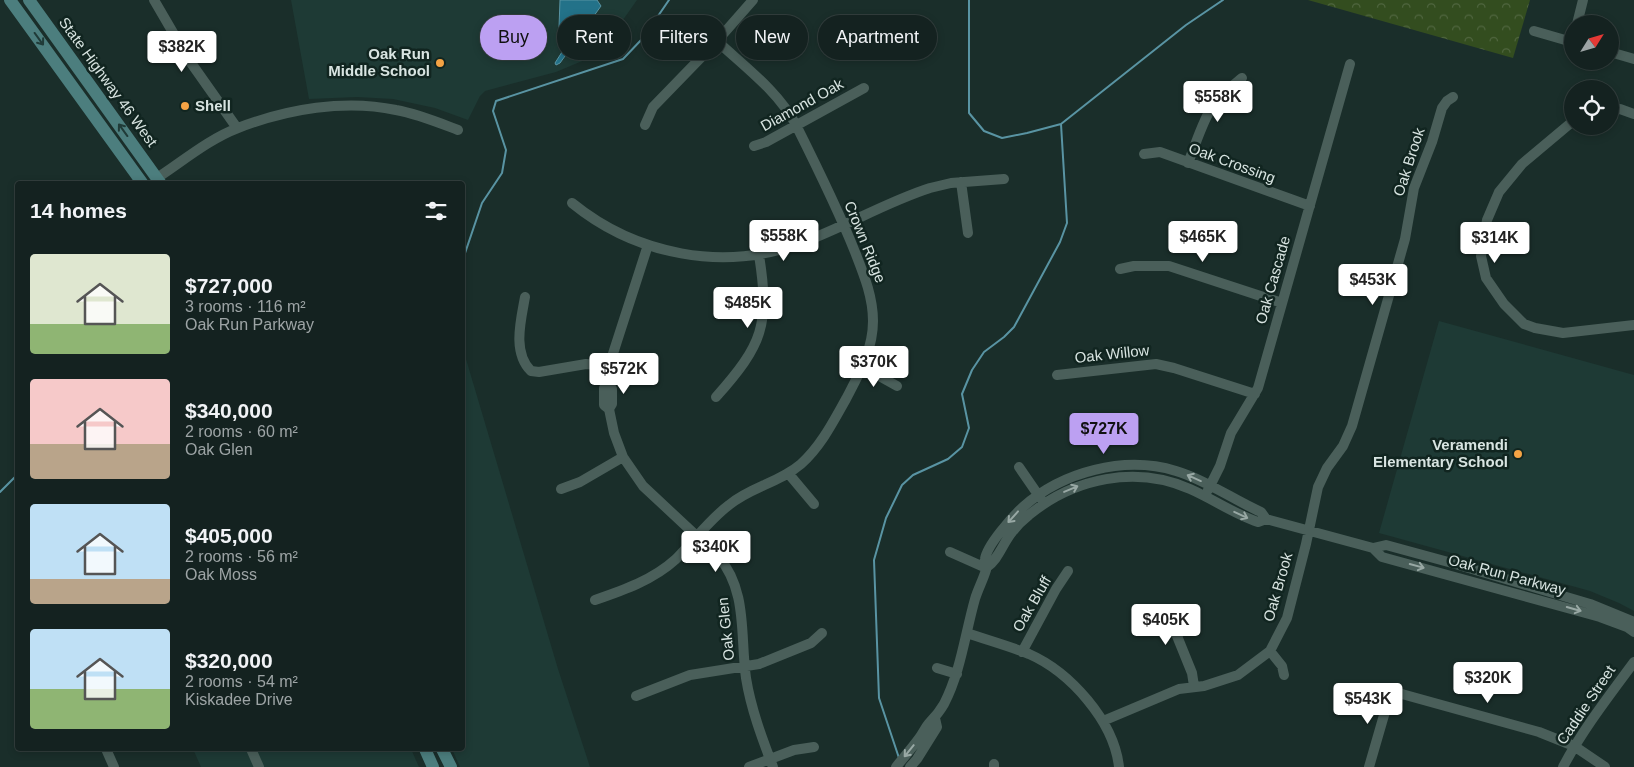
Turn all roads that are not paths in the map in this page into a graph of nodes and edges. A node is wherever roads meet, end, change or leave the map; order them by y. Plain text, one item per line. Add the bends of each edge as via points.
1 (10, 0) edge
2 (29, 0) edge
3 (154, 0) edge
4 (753, 0) edge
5 (1583, 0) edge
6 (1579, 15) edge
7 (1534, 30) dead end
8 (726, 31) edge
9 (1564, 38) edge
10 (726, 49) edge
11 (1619, 55) edge
12 (1634, 59) edge
13 (699, 60) edge
14 (1350, 64) dead end
15 (1242, 78) dead end
16 (864, 88) dead end
17 (1453, 97) dead end
18 (1619, 109) edge
19 (1634, 114) edge
20 (645, 125) dead end
21 (796, 125) junction
22 (237, 128) junction
23 (1564, 129) edge
24 (458, 130) dead end
25 (113, 142) junction
26 (754, 146) dead end
27 (1144, 154) dead end
28 (1188, 163) junction
29 (1004, 179) dead end
30 (140, 181) edge
31 (159, 181) edge
32 (961, 182) junction
33 (572, 204) dead end
34 (1310, 206) junction
35 (844, 224) junction
36 (968, 234) dead end
37 (648, 245) junction
38 (759, 255) junction
39 (1120, 269) dead end
40 (525, 297) dead end
41 (1282, 303) junction
42 (1634, 325) edge
43 (609, 366) junction
44 (863, 367) junction
45 (1057, 375) dead end
46 (897, 386) dead end
47 (1255, 394) junction
48 (716, 397) dead end
49 (623, 457) junction
50 (1019, 467) dead end
51 (788, 473) junction
52 (1210, 486) junction
53 (561, 489) dead end
54 (1205, 496) junction
55 (1041, 500) junction
56 (814, 504) dead end
57 (1266, 519) junction
58 (1309, 530) junction
59 (697, 536) junction
60 (950, 552) dead end
61 (986, 568) junction
62 (1068, 571) dead end
63 (1512, 586) junction
64 (595, 600) dead end
65 (1193, 622) dead end
66 (1634, 622) edge
67 (1634, 632) edge
68 (822, 633) dead end
69 (967, 633) junction
70 (1270, 651) junction
71 (1022, 652) junction
72 (1634, 662) edge
73 (745, 667) junction
74 (937, 668) dead end
75 (957, 674) junction
76 (1284, 675) dead end
77 (1194, 686) junction
78 (636, 696) dead end
79 (1103, 721) junction
80 (925, 738) junction
81 (1574, 746) junction
82 (814, 747) dead end
83 (107, 751) edge
84 (252, 751) edge
85 (426, 751) edge
86 (443, 751) edge
87 (771, 763) edge
88 (114, 767) edge
89 (259, 767) edge
90 (433, 767) edge
91 (450, 767) edge
92 (749, 767) edge
93 (896, 767) edge
94 (910, 767) edge
95 (1120, 767) edge
96 (1369, 767) edge
97 (1563, 767) edge
98 (1605, 767) edge

1 -> 25 main road, State Highway 46 West
31 -> 2 main road, State Highway 46 West
3 - 22 street via 189,60
4 - 8 street
5 - 6 street
7 - 9 street
10 - 21 street, Crown Ridge via 780,99
11 - 12 street
13 - 20 street via 653,107
14 - 34 street, Oak Cascade
15 - 28 street via 1214,104
16 - 21 street, Diamond Oak
17 - 58 street, Oak Brook via 1442,108 1414,188 1405,239 1367,387 1348,437 1318,487
18 - 19 street
21 - 26 street, Diamond Oak
21 - 35 street, Crown Ridge
22 - 24 street via 299,111 352,106 395,109
22 - 31 street
23 - 42 street via 1522,164 1499,192 1487,220 1481,256 1486,278 1504,304 1524,324 1534,328 1563,334
25 - 30 main road, State Highway 46 West
25 - 31 main road via 134,158 146,174
27 - 28 street, Oak Crossing via 1160,152
28 - 34 street, Oak Crossing
29 - 32 street
32 - 35 street via 920,192
32 - 36 street
33 - 37 street via 600,224
34 - 41 street, Oak Cascade
35 - 38 street via 800,244
35 - 44 street, Crown Ridge via 871,298 873,330
37 - 38 street via 700,257
37 - 43 street, Oak Glen
38 - 48 street via 764,302 762,327 748,358
39 - 41 street via 1169,266
40 - 43 street via 520,341 525,364 531,371 586,364
41 - 47 street, Oak Cascade
43 - 49 street, Oak Glen via 604,406 609,409
44 - 46 street
44 - 51 street, Crown Ridge via 819,443 802,463
45 - 47 street, Oak Willow via 1156,364
47 - 52 street, Oak Cascade via 1231,433
49 - 53 street via 575,485
49 - 59 street, Oak Glen via 643,486
50 - 55 street
51 - 56 street
51 - 59 street, Crown Ridge via 734,501
52 - 54 street, Oak Cascade
52 -> 55 street, Oak Run Parkway via 1174,470 1122,466 1081,474 1059,484
52 - 57 street, Oak Run Parkway via 1261,512
55 -> 54 street, Oak Run Parkway via 1102,479 1122,477 1165,480
54 -> 57 street, Oak Run Parkway via 1252,520
55 - 61 street, Oak Run Parkway via 1008,538 994,563
57 - 58 street, Oak Run Parkway
58 - 63 street, Oak Run Parkway via 1373,548 1382,557
58 - 70 street, Oak Brook via 1287,618
59 - 64 street, Crown Ridge via 660,571 644,581
59 - 73 street, Oak Glen via 722,560 734,580
60 - 61 street
61 - 69 street, Oak Run Parkway
62 - 71 street, Oak Bluff
63 - 66 street, Oak Run Parkway via 1590,604
63 -> 67 street, Oak Run Parkway
65 - 77 street via 1180,630 1177,636
68 - 73 street via 806,646
69 - 71 street
69 - 75 street, Oak Run Parkway
70 - 76 street via 1282,666
70 - 77 street, Oak Brook via 1238,675
71 - 79 street via 1070,681
72 - 81 street, Caddie Street
73 - 78 street via 690,675
73 - 87 street, Oak Glen via 753,710
74 - 75 street
75 - 80 street, Oak Run Parkway via 930,722
77 - 79 street, Oak Brook via 1179,689
79 - 95 street via 1114,743
80 -> 93 street, Oak Run Parkway
80 - 94 street, Oak Run Parkway
81 - 96 street via 1540,732 1391,691
81 - 97 street, Caddie Street
81 - 98 street
82 - 87 street via 794,750
83 - 88 street
84 - 89 street
85 - 90 main road
86 - 91 main road
87 - 92 street

